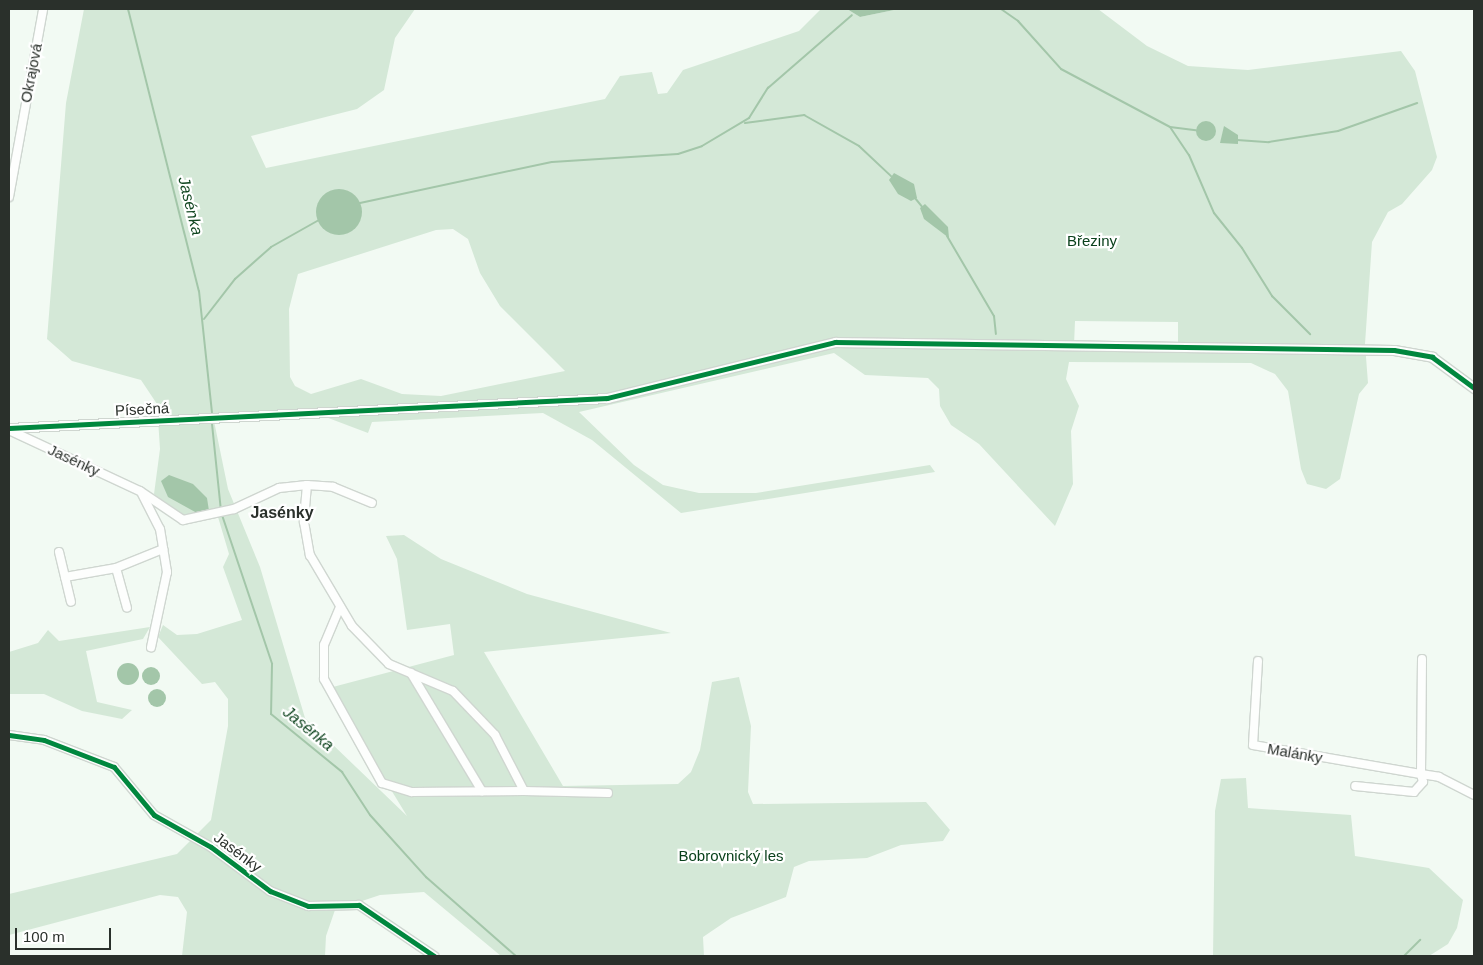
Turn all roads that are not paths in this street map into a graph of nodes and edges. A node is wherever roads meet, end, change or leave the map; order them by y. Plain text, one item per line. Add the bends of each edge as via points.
1 (43, 9) edge
2 (11, 169) edge
3 (9, 197) edge
4 (1474, 388) edge
5 (9, 429) edge
6 (307, 485) junction
7 (140, 491) junction
8 (372, 503) dead end
9 (163, 549) junction
10 (59, 552) dead end
11 (116, 568) junction
12 (65, 577) junction
13 (71, 602) dead end
14 (340, 607) junction
15 (127, 608) dead end
16 (152, 647) dead end
17 (1422, 659) dead end
18 (1258, 661) dead end
19 (411, 673) junction
20 (9, 735) edge
21 (1421, 774) junction
22 (1354, 786) dead end
23 (482, 791) junction
24 (524, 791) junction
25 (608, 794) dead end
26 (1474, 795) edge
27 (434, 956) edge

1 - 2 street, Okrajová
2 - 3 street, Okrajová
4 - 5 street, Písečná via 1432,357 1381,350 835,342 607,398
5 - 7 street, Jasénky
6 - 7 street, Jasénky via 278,488 234,509 192,520 177,516
6 - 8 street, Jasénky via 333,487
6 - 14 street via 304,522 308,549
7 - 9 street via 153,508
9 - 11 street
9 - 16 street via 167,583
10 - 12 street
11 - 12 street
11 - 15 street
12 - 13 street
14 - 19 street via 389,664
14 - 23 street via 324,645 324,679 382,783 412,792
17 - 21 street
18 - 21 street, Malánky via 1253,745
19 - 23 street
19 - 24 street via 453,691 495,735
20 - 27 street, Jasénky via 44,740 114,767 154,816 211,846 270,891 308,906 350,903 368,908
21 - 22 street via 1423,782 1414,792
21 - 26 street, Malánky via 1439,777
23 - 24 street
24 - 25 street

